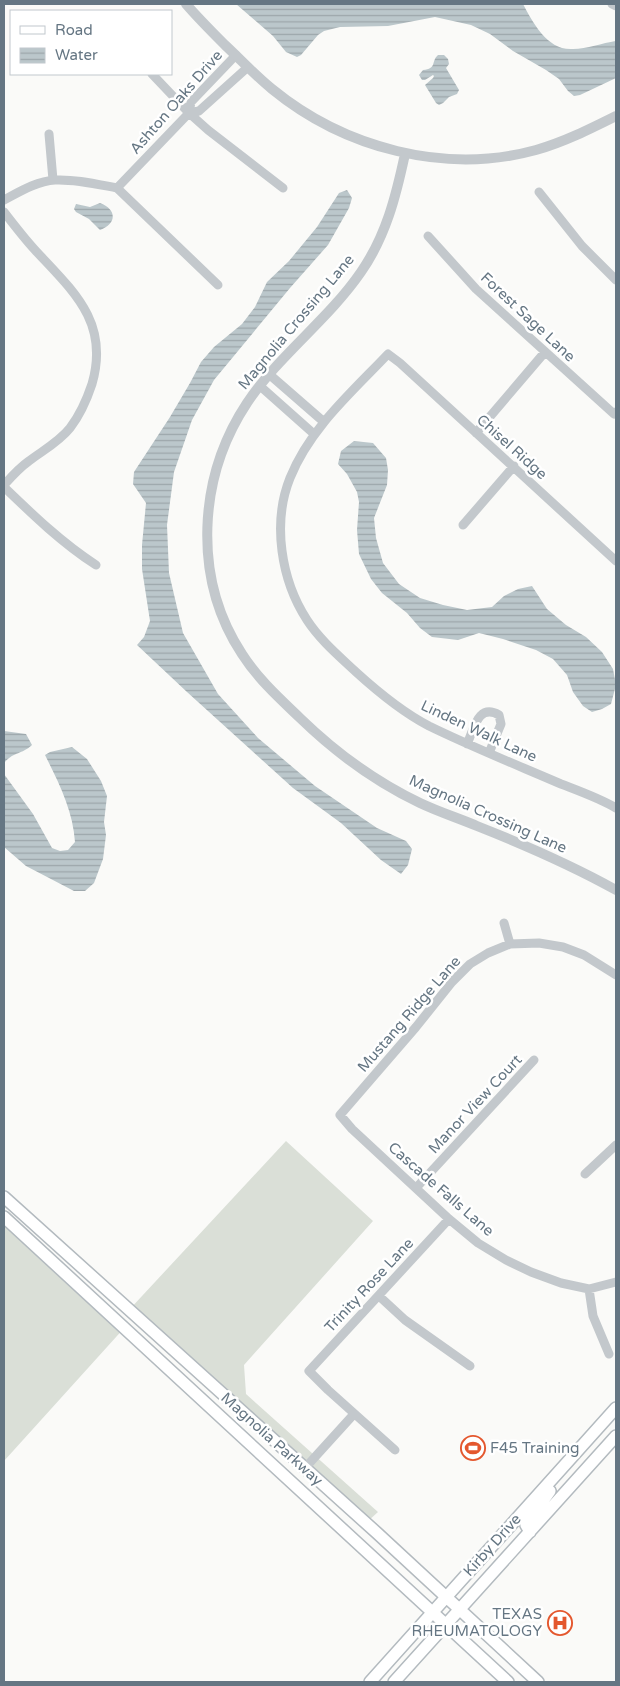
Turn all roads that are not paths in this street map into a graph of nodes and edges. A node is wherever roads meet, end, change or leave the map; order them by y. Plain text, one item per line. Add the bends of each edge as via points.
1 (186, 4) edge
2 (612, 4) edge
3 (616, 6) edge
4 (236, 55) junction
5 (248, 67) junction
6 (153, 75) edge
7 (189, 113) junction
8 (616, 116) edge
9 (49, 134) dead end
10 (405, 154) junction
11 (53, 180) junction
12 (117, 188) junction
13 (283, 188) dead end
14 (539, 192) dead end
15 (4, 200) edge
16 (4, 212) edge
17 (428, 236) dead end
18 (616, 280) edge
19 (218, 285) dead end
20 (545, 352) junction
21 (388, 354) joint
22 (270, 375) junction
23 (260, 386) junction
24 (615, 413) edge
25 (324, 422) junction
26 (476, 433) junction
27 (314, 434) junction
28 (514, 466) junction
29 (4, 486) edge
30 (463, 525) dead end
31 (616, 561) edge
32 (96, 565) dead end
33 (467, 744) junction
34 (489, 753) junction
35 (616, 808) edge
36 (616, 890) edge
37 (504, 923) dead end
38 (510, 944) junction
39 (616, 975) edge
40 (534, 1060) dead end
41 (340, 1115) joint
42 (616, 1144) edge
43 (586, 1174) dead end
44 (416, 1188) junction
45 (4, 1197) edge
46 (4, 1217) edge
47 (449, 1219) junction
48 (616, 1282) edge
49 (589, 1289) junction
50 (379, 1296) junction
51 (609, 1354) dead end
52 (470, 1366) dead end
53 (616, 1408) edge
54 (216, 1411) junction
55 (354, 1414) junction
56 (616, 1436) edge
57 (395, 1450) dead end
58 (564, 1466) junction
59 (305, 1468) junction
60 (510, 1526) junction
61 (530, 1532) junction
62 (482, 1585) junction
63 (445, 1597) junction
64 (459, 1610) junction
65 (432, 1612) junction
66 (446, 1625) junction
67 (370, 1682) edge
68 (394, 1682) edge
69 (508, 1682) edge
70 (538, 1682) edge

1 - 4 street
2 - 3 street
4 - 5 street
4 - 7 street, Ashton Oaks Drive via 191,102
5 - 7 street via 199,111
5 - 10 street via 313,118 349,136
6 - 7 street
7 - 12 street, Ashton Oaks Drive
7 - 13 street
8 - 10 street via 555,144 516,155 465,160
9 - 11 street
10 - 22 street, Magnolia Crossing Lane via 391,212 369,259 340,297
11 - 12 street
11 - 15 street
12 - 19 street
14 - 18 street via 582,246
16 - 29 street via 74,291 95,334 98,351 96,371 86,402 70,427 19,469
17 - 20 street, Forest Sage Lane via 476,289
20 - 24 street, Forest Sage Lane
20 - 26 street
21 - 25 street, Linden Walk Lane
21 - 26 street, Chisel Ridge
22 - 23 street, Magnolia Crossing Lane
22 - 25 street
23 - 27 street
23 - 36 street, Magnolia Crossing Lane via 227,439 208,506 207,547 222,615 241,652 260,679 311,729 380,780 420,803 530,848
25 - 27 street, Linden Walk Lane
26 - 28 street, Chisel Ridge
27 - 33 street, Linden Walk Lane via 289,479 281,521 285,569 298,604 330,647 388,699
28 - 30 street
28 - 31 street, Chisel Ridge
29 - 32 street via 56,536
33 - 34 street, Linden Walk Lane
33 - 34 street via 480,715 492,711 499,715 501,724
34 - 35 street, Linden Walk Lane
37 - 38 street
38 - 39 street via 539,943 563,947
38 - 41 street, Mustang Ridge Lane via 470,964 452,982
40 - 44 street, Manor View Court
41 - 44 street, Cascade Falls Lane
42 - 43 street
44 - 47 street, Cascade Falls Lane
45 - 59 main road, Magnolia Parkway
46 - 54 main road, Magnolia Parkway
47 - 49 street, Cascade Falls Lane via 478,1243 506,1260 561,1283
47 - 50 street, Trinity Rose Lane
48 - 49 street
49 - 51 street via 593,1316
50 - 52 street via 405,1320
50 - 55 street, Trinity Rose Lane via 309,1371
53 - 58 main road, Kirby Drive
54 - 59 main road via 226,1413 288,1471 299,1474
54 - 65 main road, Magnolia Parkway
55 - 57 street
55 - 59 street
56 - 61 main road, Kirby Drive
58 - 60 main road, Kirby Drive
58 - 61 main road via 556,1484 528,1521 526,1525
59 - 63 main road, Magnolia Parkway
60 - 62 main road via 517,1535 485,1574
60 - 63 main road, Kirby Drive
61 - 62 main road, Kirby Drive
62 - 64 main road, Kirby Drive
63 - 64 main road, Magnolia Parkway
63 - 65 main road, Kirby Drive
64 - 66 main road, Kirby Drive
64 - 70 main road, Magnolia Parkway
65 - 66 main road, Magnolia Parkway
65 - 67 main road, Kirby Drive
66 - 68 main road, Kirby Drive
66 - 69 main road, Magnolia Parkway

